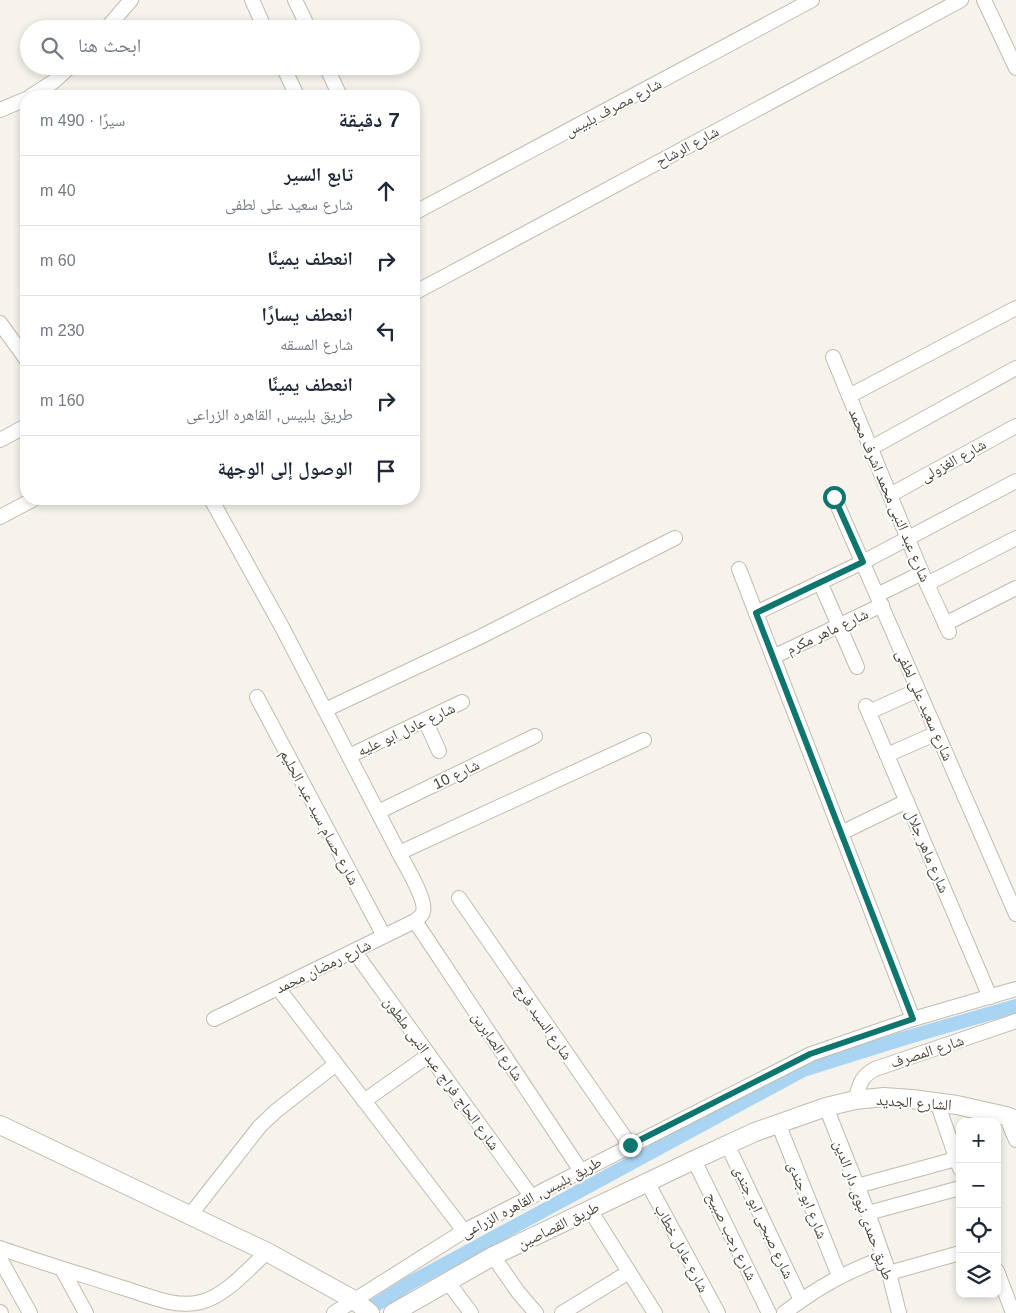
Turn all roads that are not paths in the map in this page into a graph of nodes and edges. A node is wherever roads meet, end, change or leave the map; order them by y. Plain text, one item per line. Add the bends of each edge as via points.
1 (131, 0) edge
2 (252, 0) edge
3 (295, 0) edge
4 (812, 0) edge
5 (961, 0) edge
6 (984, 0) edge
7 (114, 20) edge
8 (261, 20) edge
9 (305, 20) edge
10 (1016, 68) edge
11 (60, 75) edge
12 (287, 75) edge
13 (330, 75) edge
14 (40, 90) edge
15 (294, 90) edge
16 (337, 90) edge
17 (20, 102) edge
18 (0, 110) edge
19 (420, 210) edge
20 (420, 290) edge
21 (1016, 308) edge
22 (0, 323) edge
23 (20, 351) edge
24 (833, 357) dead end
25 (1016, 368) edge
26 (849, 396) junction
27 (1016, 426) edge
28 (20, 429) edge
29 (0, 440) edge
30 (870, 448) junction
31 (1016, 481) edge
32 (890, 495) junction
33 (834, 497) dead end
34 (23, 505) edge
35 (214, 505) edge
36 (0, 517) edge
37 (674, 538) dead end
38 (908, 538) junction
39 (1016, 538) edge
40 (863, 562) junction
41 (739, 569) dead end
42 (925, 579) junction
43 (820, 582) junction
44 (1016, 588) edge
45 (879, 600) junction
46 (756, 613) junction
47 (839, 625) junction
48 (773, 656) junction
49 (858, 667) dead end
50 (918, 690) junction
51 (257, 697) dead end
52 (462, 702) dead end
53 (325, 710) junction
54 (424, 720) junction
55 (937, 733) junction
56 (535, 736) dead end
57 (644, 740) dead end
58 (439, 751) dead end
59 (887, 755) junction
60 (349, 756) junction
61 (907, 801) junction
62 (378, 812) junction
63 (841, 833) junction
64 (399, 853) junction
65 (459, 898) dead end
66 (1016, 914) edge
67 (415, 921) junction
68 (384, 936) junction
69 (354, 951) junction
70 (278, 988) junction
71 (1016, 989) edge
72 (990, 997) junction
73 (214, 1019) dead end
74 (913, 1019) junction
75 (1015, 1025) edge
76 (429, 1055) junction
77 (336, 1064) junction
78 (855, 1100) junction
79 (364, 1101) junction
80 (936, 1102) junction
81 (826, 1107) junction
82 (1011, 1118) edge
83 (778, 1123) junction
84 (0, 1125) edge
85 (1016, 1140) edge
86 (727, 1144) junction
87 (630, 1145) junction
88 (694, 1160) junction
89 (958, 1163) edge
90 (956, 1164) edge
91 (581, 1171) junction
92 (647, 1182) junction
93 (857, 1186) junction
94 (956, 1189) edge
95 (531, 1196) junction
96 (590, 1210) junction
97 (868, 1213) junction
98 (191, 1214) junction
99 (464, 1231) junction
100 (0, 1248) edge
101 (267, 1252) junction
102 (956, 1254) edge
103 (493, 1256) junction
104 (883, 1258) junction
105 (0, 1259) edge
106 (62, 1269) junction
107 (629, 1272) junction
108 (888, 1273) junction
109 (839, 1276) junction
110 (448, 1282) junction
111 (1001, 1282) edge
112 (801, 1300) junction
113 (362, 1306) edge
114 (30, 1313) edge
115 (86, 1313) edge
116 (334, 1313) edge
117 (394, 1313) edge
118 (471, 1313) edge
119 (536, 1313) edge
120 (562, 1313) edge
121 (655, 1313) edge
122 (718, 1313) edge
123 (769, 1313) edge
124 (784, 1313) edge
125 (900, 1313) edge
126 (1013, 1313) edge

1 - 7 street
2 - 8 street
3 - 9 street
4 - 19 street, شارع مصرف بلبيس
5 - 20 street, شارع الرشاح
6 - 10 street
11 - 14 street
12 - 15 street
13 - 16 street
17 - 18 street
21 - 26 street
22 - 23 street
24 - 26 street, شارع عبد النبى محمد اشرف محمد
25 - 30 street
26 - 30 street, شارع عبد النبى محمد اشرف محمد
27 - 32 street, شارع الغزولى
28 - 29 street
30 - 32 street, شارع عبد النبى محمد اشرف محمد
31 - 38 street
32 - 38 street, شارع عبد النبى محمد اشرف محمد
33 - 40 street, شارع سعيد على لطفى
34 - 36 street
35 - 53 street
37 - 53 street via 480,637
38 - 40 street
38 - 42 street, شارع عبد النبى محمد اشرف محمد
39 - 42 street, شارع ماهر مكرم
40 - 43 street
40 - 45 street, شارع سعيد على لطفى
41 - 46 street
42 - 44 street, شارع عبد النبى محمد اشرف محمد via 947,628
42 - 45 street, شارع ماهر مكرم
43 - 46 street
43 - 47 street
45 - 47 street, شارع ماهر مكرم
45 - 50 street, شارع سعيد على لطفى
46 - 48 street
47 - 48 street, شارع ماهر مكرم
47 - 49 street
48 - 63 street
50 - 55 street, شارع سعيد على لطفى
50 - 59 street, شارع ماهر جلال via 868,709
51 - 68 street, شارع حسام سيد عبد الحليم
52 - 54 street, شارع عادل ابو عليه
53 - 60 street
54 - 58 street
54 - 60 street, شارع عادل ابو عليه
55 - 59 street
55 - 66 street, شارع سعيد على لطفى
56 - 62 street, شارع 10
57 - 64 street
59 - 61 street, شارع ماهر جلال
60 - 62 street
61 - 63 street
61 - 72 street, شارع ماهر جلال
62 - 64 street
63 - 74 street
64 - 67 street via 423,905 421,916
65 - 87 street, شارع السيد فرج
67 - 68 street, شارع رمضان محمد
67 - 91 street, شارع الصابرين
68 - 69 street, شارع رمضان محمد
69 - 70 street, شارع رمضان محمد
69 - 76 street, شارع الحاج فراج عبد النبى ملطون
70 - 73 street, شارع رمضان محمد
70 - 77 street
71 - 72 street, طريق بلبيس, القاهره الزراعى
72 - 74 street, طريق بلبيس, القاهره الزراعى
74 - 87 street, طريق بلبيس, القاهره الزراعى via 810,1054
75 - 78 street, شارع المصرف via 875,1069 864,1076
76 - 79 street
76 - 95 street, شارع الحاج فراج عبد النبى ملطون
77 - 79 street
77 - 98 street via 260,1126
78 - 80 street, الشارع الجديد via 884,1097
78 - 81 street, الشارع الجديد
79 - 99 street
80 - 82 street, الشارع الجديد
80 - 89 street
81 - 83 street, الشارع الجديد
81 - 93 street, طريق حمدى نبوى دار الدين
82 - 85 street
83 - 86 street, الشارع الجديد
83 - 109 street, شارع ابو جندى
84 - 98 street
86 - 88 street, طريق القصاصين
86 - 112 street, شارع صبحى ابو جندى
87 - 91 street, طريق بلبيس, القاهره الزراعى
88 - 92 street, طريق القصاصين
88 - 123 street, شارع رجب صبيح
90 - 93 street
91 - 95 street, طريق بلبيس, القاهره الزراعى
92 - 96 street, طريق القصاصين
92 - 122 street, شارع عادل خطاب
93 - 97 street, طريق حمدى نبوى دار الدين
94 - 97 street
95 - 99 street, طريق بلبيس, القاهره الزراعى
96 - 103 street, طريق القصاصين
96 - 107 street
97 - 104 street, طريق حمدى نبوى دار الدين
98 - 101 street
99 - 113 street, طريق بلبيس, القاهره الزراعى
100 - 106 street
101 - 106 street via 222,1293 206,1301 188,1304
101 - 113 street
102 - 108 street
103 - 110 street, طريق القصاصين
103 - 119 street
104 - 108 street, طريق حمدى نبوى دار الدين
104 - 109 street
105 - 114 street
106 - 115 street
107 - 120 street
107 - 121 street
108 - 125 street, طريق حمدى نبوى دار الدين
109 - 112 street
110 - 117 street, طريق القصاصين
110 - 118 street
111 - 126 street
112 - 124 street
113 - 116 street, طريق بلبيس, القاهره الزراعى

